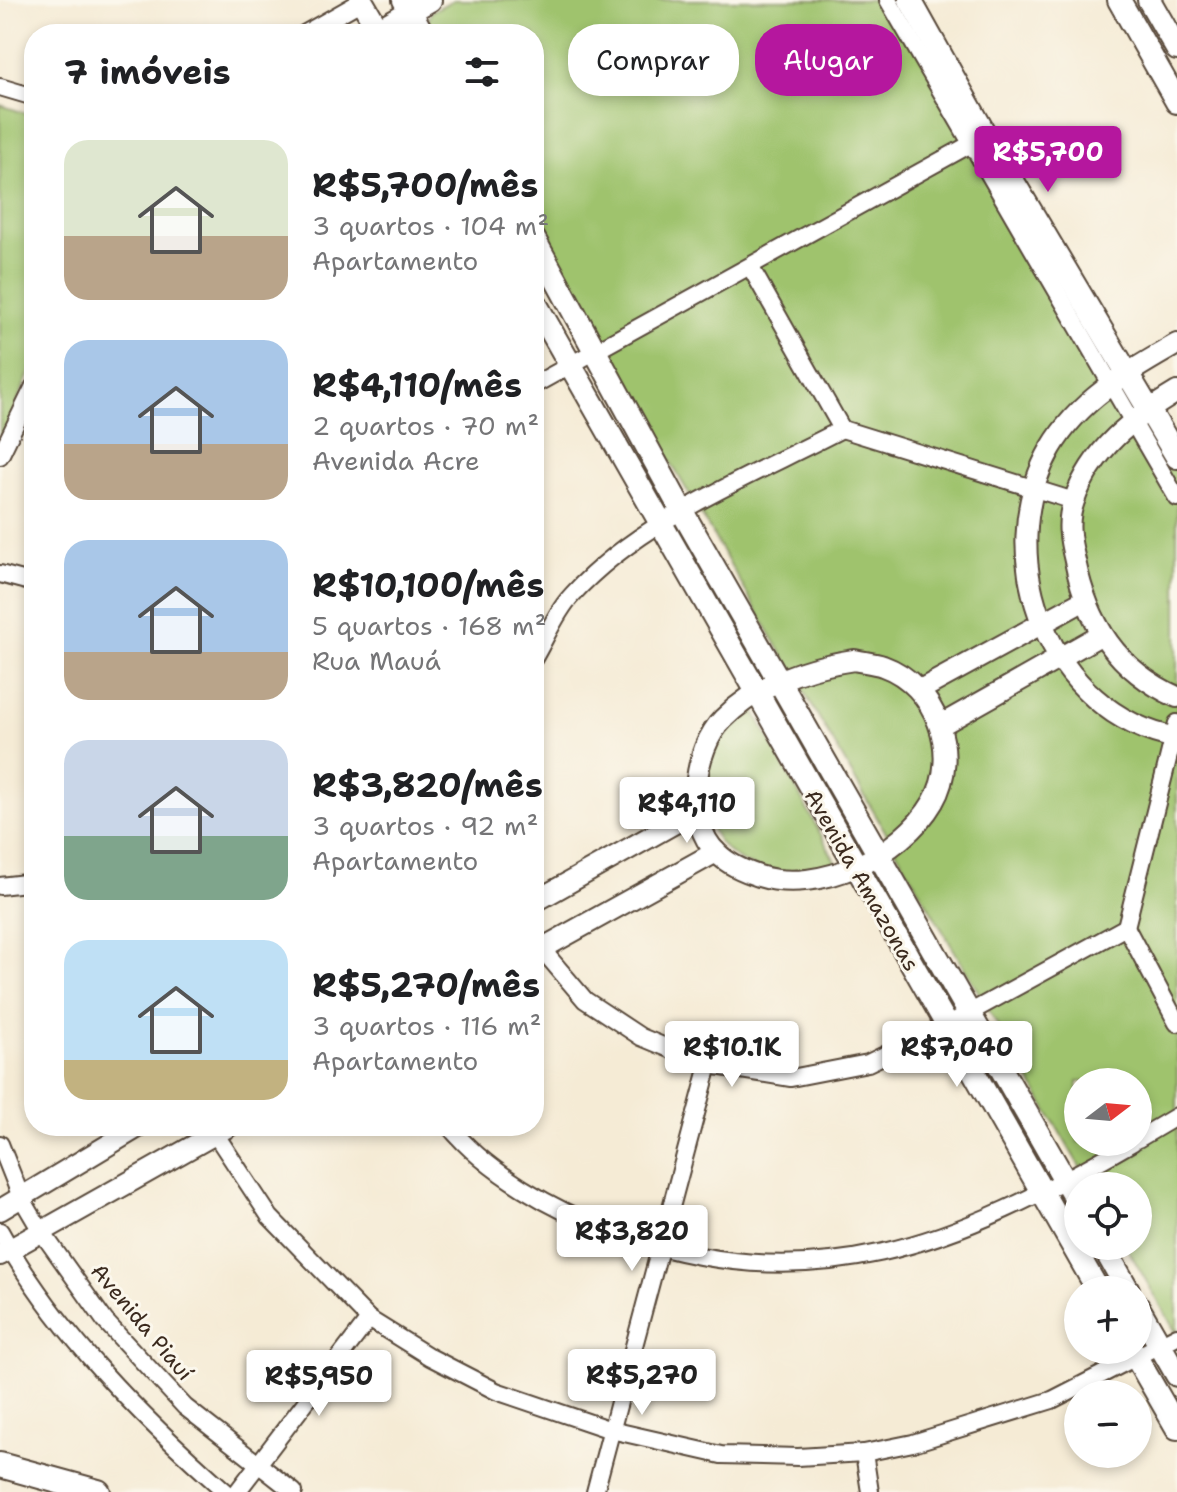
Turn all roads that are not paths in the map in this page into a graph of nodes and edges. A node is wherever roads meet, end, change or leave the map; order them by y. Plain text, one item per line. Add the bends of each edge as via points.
1 (362, 0) edge
2 (888, 0) edge
3 (910, 0) edge
4 (1119, 0) edge
5 (1149, 0) edge
6 (415, 4) edge
7 (321, 24) edge
8 (373, 24) edge
9 (389, 24) edge
10 (420, 24) edge
11 (1172, 26) edge
12 (1144, 43) junction
13 (1177, 49) edge
14 (0, 87) edge
15 (24, 94) edge
16 (1177, 102) edge
17 (969, 145) junction
18 (544, 258) edge
19 (751, 268) junction
20 (544, 319) edge
21 (1177, 344) edge
22 (594, 353) junction
23 (571, 366) junction
24 (1119, 377) junction
25 (544, 380) edge
26 (1177, 392) edge
27 (24, 407) edge
28 (1140, 414) junction
29 (842, 429) junction
30 (0, 456) edge
31 (1177, 457) edge
32 (1033, 489) junction
33 (1177, 498) edge
34 (1074, 501) junction
35 (683, 513) junction
36 (661, 524) junction
37 (0, 574) edge
38 (24, 580) edge
39 (1083, 601) junction
40 (1041, 621) junction
41 (1102, 634) junction
42 (544, 641) edge
43 (1059, 657) junction
44 (779, 680) junction
45 (920, 690) junction
46 (756, 693) junction
47 (1177, 697) edge
48 (941, 725) junction
49 (1176, 733) edge
50 (698, 810) junction
51 (716, 852) junction
52 (877, 856) junction
53 (854, 867) junction
54 (24, 883) edge
55 (0, 886) edge
56 (544, 896) edge
57 (1126, 927) junction
58 (544, 944) edge
59 (544, 956) edge
60 (970, 1011) junction
61 (1177, 1023) edge
62 (947, 1025) junction
63 (709, 1065) junction
64 (1177, 1116) edge
65 (1152, 1131) edge
66 (123, 1136) edge
67 (206, 1136) edge
68 (222, 1136) edge
69 (461, 1136) edge
70 (0, 1144) edge
71 (1109, 1156) edge
72 (1081, 1172) edge
73 (1064, 1177) edge
74 (1064, 1182) edge
75 (1043, 1194) junction
76 (21, 1197) junction
77 (0, 1210) edge
78 (41, 1231) junction
79 (3, 1245) edge
80 (660, 1249) junction
81 (1090, 1276) edge
82 (369, 1319) junction
83 (1152, 1323) edge
84 (1168, 1341) edge
85 (1117, 1364) edge
86 (1141, 1364) edge
87 (1177, 1375) edge
88 (1177, 1428) edge
89 (611, 1430) junction
90 (864, 1453) junction
91 (0, 1465) edge
92 (257, 1465) junction
93 (98, 1492) edge
94 (226, 1492) edge
95 (237, 1492) edge
96 (294, 1492) edge
97 (595, 1492) edge
98 (870, 1492) edge

1 - 7 street
1 - 8 main road
2 - 17 street
3 - 24 main road
4 - 12 main road
5 - 11 main road
6 - 9 main road
6 - 10 main road
11 - 12 street
11 - 13 main road
12 - 16 main road
14 - 15 street
17 - 19 street
17 - 24 street
18 - 22 main road, Avenida Amazonas
19 - 22 street
19 - 29 street
20 - 23 main road, Avenida Amazonas
21 - 24 street
22 - 23 street
22 - 35 main road, Avenida Amazonas
23 - 25 street
23 - 36 main road, Avenida Amazonas
24 - 28 main road
24 - 32 street via 1052,447
26 - 28 street
27 - 30 street
28 - 31 main road
28 - 33 street
28 - 34 street via 1100,452
29 - 32 street
29 - 35 street
32 - 34 street
32 - 40 street via 1024,528 1025,556
34 - 39 street via 1068,527
35 - 36 street
35 - 44 main road, Avenida Amazonas
36 - 42 street via 616,552 569,597
36 - 46 main road, Avenida Amazonas
37 - 38 street
39 - 40 street
39 - 41 street
40 - 43 street
40 - 45 street
41 - 43 street
41 - 47 street via 1130,669
43 - 48 street
43 - 49 street via 1116,713
44 - 45 street via 818,665 854,660 885,666
44 - 46 street
44 - 52 main road, Avenida Amazonas
45 - 48 street
46 - 50 street via 722,719 704,746
46 - 53 main road, Avenida Amazonas
48 - 52 street via 943,775 933,802 911,829
49 - 57 street
50 - 51 street
50 - 56 street
51 - 53 street via 742,870 771,880 809,880
51 - 58 street
52 - 53 street
52 - 60 main road, Avenida Amazonas
53 - 62 main road, Avenida Amazonas
54 - 55 street
57 - 60 street
57 - 61 street
59 - 63 street via 607,1015 641,1037
60 - 62 street
60 - 73 main road, Avenida Amazonas
62 - 63 street via 868,1063 791,1078
62 - 75 main road, Avenida Amazonas
63 - 80 street
64 - 65 street
66 - 76 street
67 - 78 street
68 - 82 street via 270,1217
69 - 80 street via 518,1184 572,1217
70 - 76 street, Avenida Piauí
71 - 72 street
74 - 75 street
75 - 80 street via 957,1232 884,1253 800,1265 739,1263
75 - 81 main road, Avenida Amazonas
76 - 77 street
76 - 78 street, Avenida Piauí
78 - 79 street
78 - 92 street, Avenida Piauí via 105,1321 165,1386
79 - 94 street via 157,1431
80 - 89 street
82 - 89 street via 496,1391
82 - 92 street
83 - 84 main road
84 - 87 main road
85 - 90 street via 1052,1400 986,1423
86 - 88 main road
89 - 90 street via 721,1455
89 - 97 street
90 - 98 street
91 - 93 main road
92 - 95 street
92 - 96 street, Avenida Piauí

